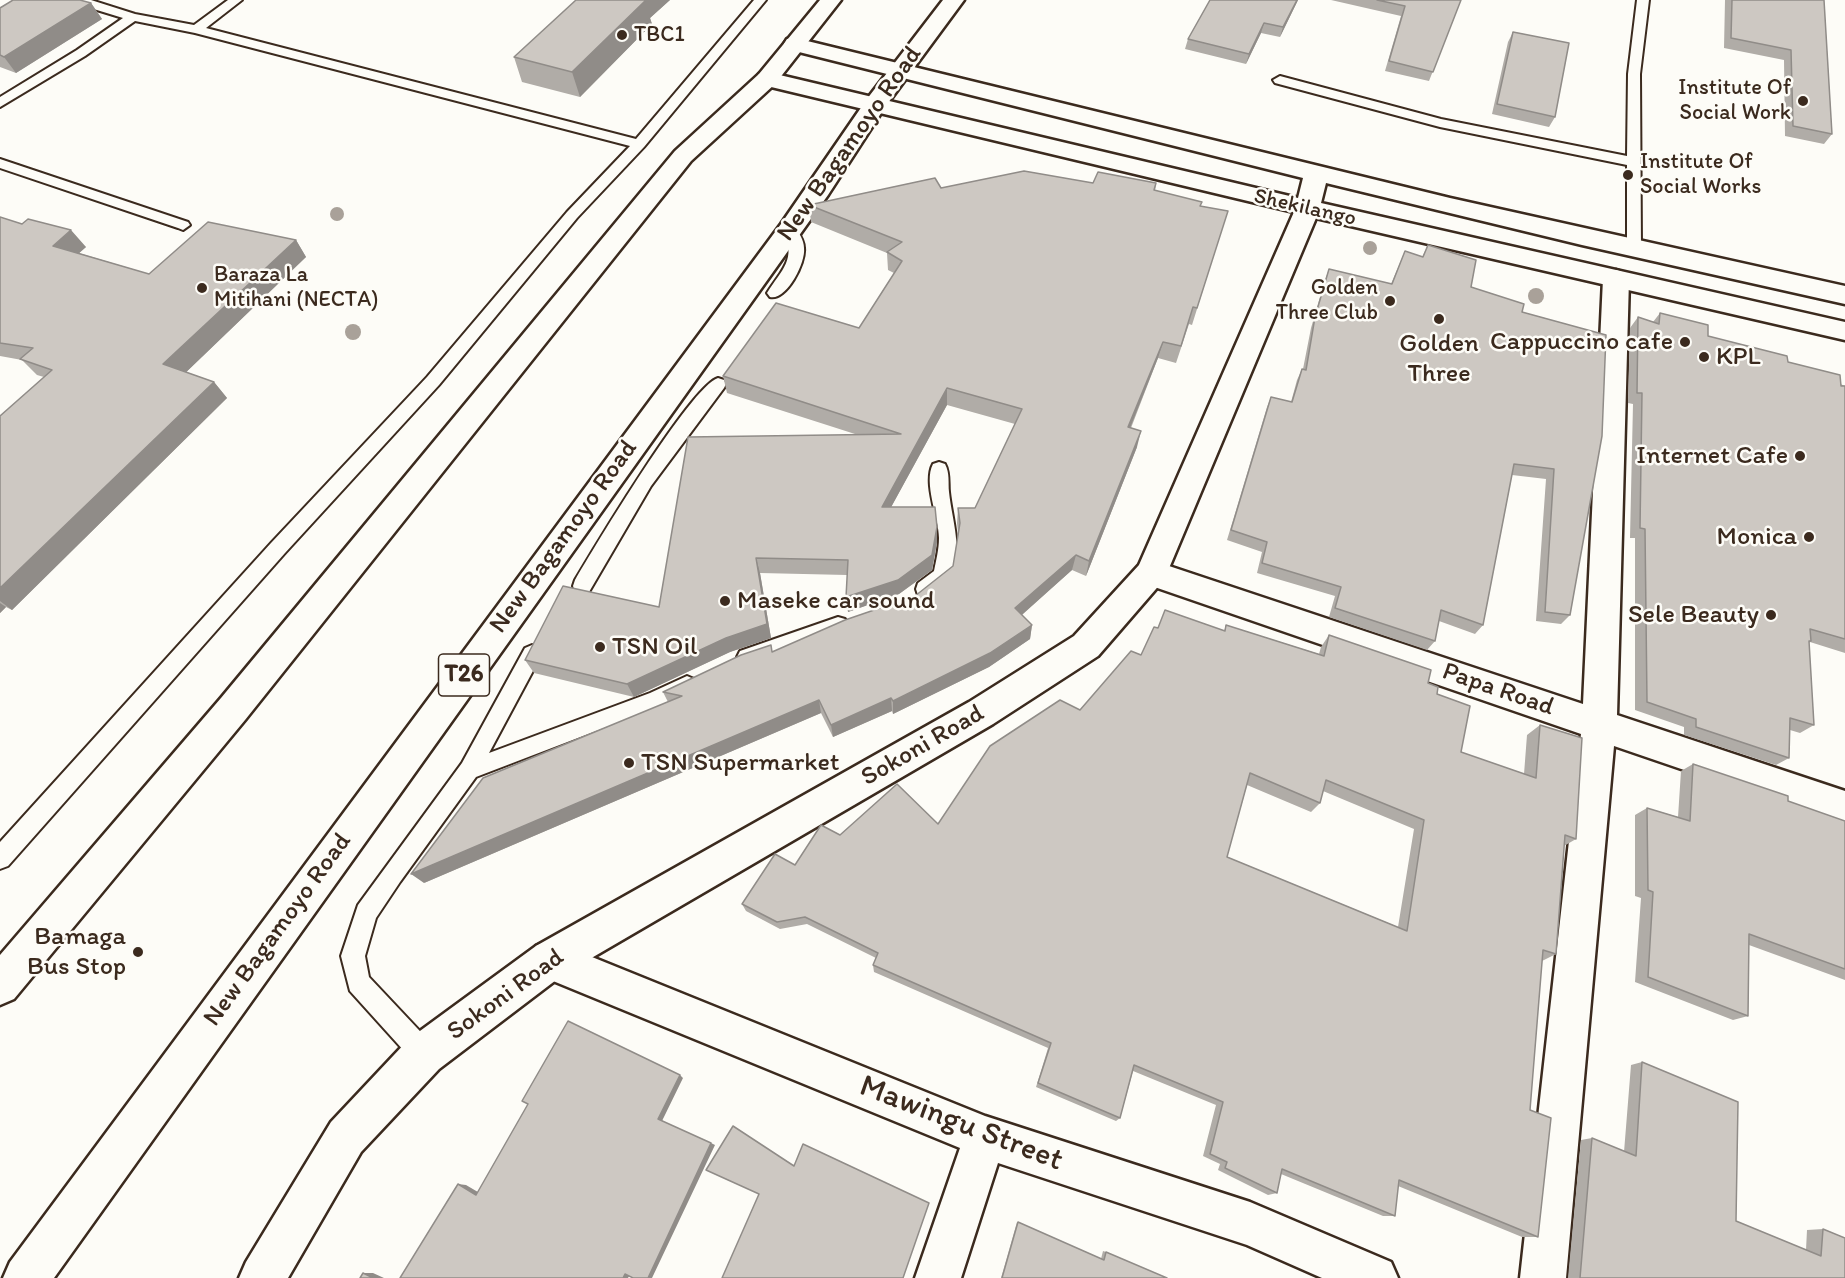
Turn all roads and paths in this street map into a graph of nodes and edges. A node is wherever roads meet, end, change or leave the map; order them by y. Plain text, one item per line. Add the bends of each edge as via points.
1 (78, 0) edge
2 (236, 0) edge
3 (760, 0) edge
4 (831, 0) edge
5 (954, 0) edge
6 (1643, 0) edge
7 (133, 17) junction
8 (196, 29) junction
9 (795, 45) junction
10 (900, 71) junction
11 (766, 79) junction
12 (1280, 80) dead end
13 (0, 103) edge
14 (875, 104) junction
15 (639, 144) junction
16 (1634, 162) junction
17 (0, 163) edge
18 (1316, 175) junction
19 (1308, 208) junction
20 (183, 225) dead end
21 (790, 230) junction
22 (1634, 249) junction
23 (1616, 279) junction
24 (775, 293) dead end
25 (1845, 295) edge
26 (1845, 331) edge
27 (718, 384) dead end
28 (939, 469) dead end
29 (1151, 573) junction
30 (582, 586) dead end
31 (907, 602) edge
32 (859, 618) edge
33 (532, 654) edge
34 (728, 665) edge
35 (708, 675) edge
36 (1599, 725) junction
37 (469, 770) junction
38 (1845, 808) edge
39 (0, 858) edge
40 (550, 960) junction
41 (0, 985) edge
42 (424, 1054) junction
43 (985, 1137) junction
44 (26, 1278) edge
45 (262, 1278) edge
46 (938, 1278) edge
47 (1375, 1278) edge
48 (1544, 1278) edge

1 - 7 lane
2 - 8 lane
3 - 15 lane
4 - 9 main road
5 - 10 main road, New Bagamoyo Road / T26
6 - 16 lane via 1634,74
7 - 8 lane
7 - 13 lane
8 - 15 lane
9 - 10 main road, Shekilango
9 - 11 main road
10 - 14 main road, New Bagamoyo Road / T26
10 - 18 main road, Shekilango
11 - 14 main road, Shekilango
11 - 41 main road via 683,156 233,709
12 - 16 lane via 1440,123
14 - 19 main road, Shekilango
14 - 21 main road, New Bagamoyo Road / T26
15 - 39 lane via 572,215 433,381
16 - 22 lane
17 - 20 lane
18 - 19 main road, Sokoni Road
18 - 22 main road, Shekilango
19 - 23 main road, Shekilango
19 - 29 main road, Sokoni Road
21 - 24 lane via 796,240 798,261
21 - 44 main road, New Bagamoyo Road / T26
22 - 25 main road, Shekilango
23 - 26 main road, Shekilango
23 - 36 main road
27 - 30 lane via 682,428
28 - 31 lane via 948,538 943,575
29 - 36 main road, Papa Road
29 - 40 main road, Sokoni Road via 1086,646 981,713
32 - 34 lane
33 - 37 lane
35 - 37 lane via 657,699
36 - 38 main road, Papa Road
36 - 48 main road
37 - 42 lane via 366,913 352,956 358,982
40 - 42 main road, Sokoni Road
40 - 43 main road, Mawingu Street
42 - 45 main road, Sokoni Road via 346,1137
43 - 46 main road
43 - 47 main road, Mawingu Street via 1250,1224

